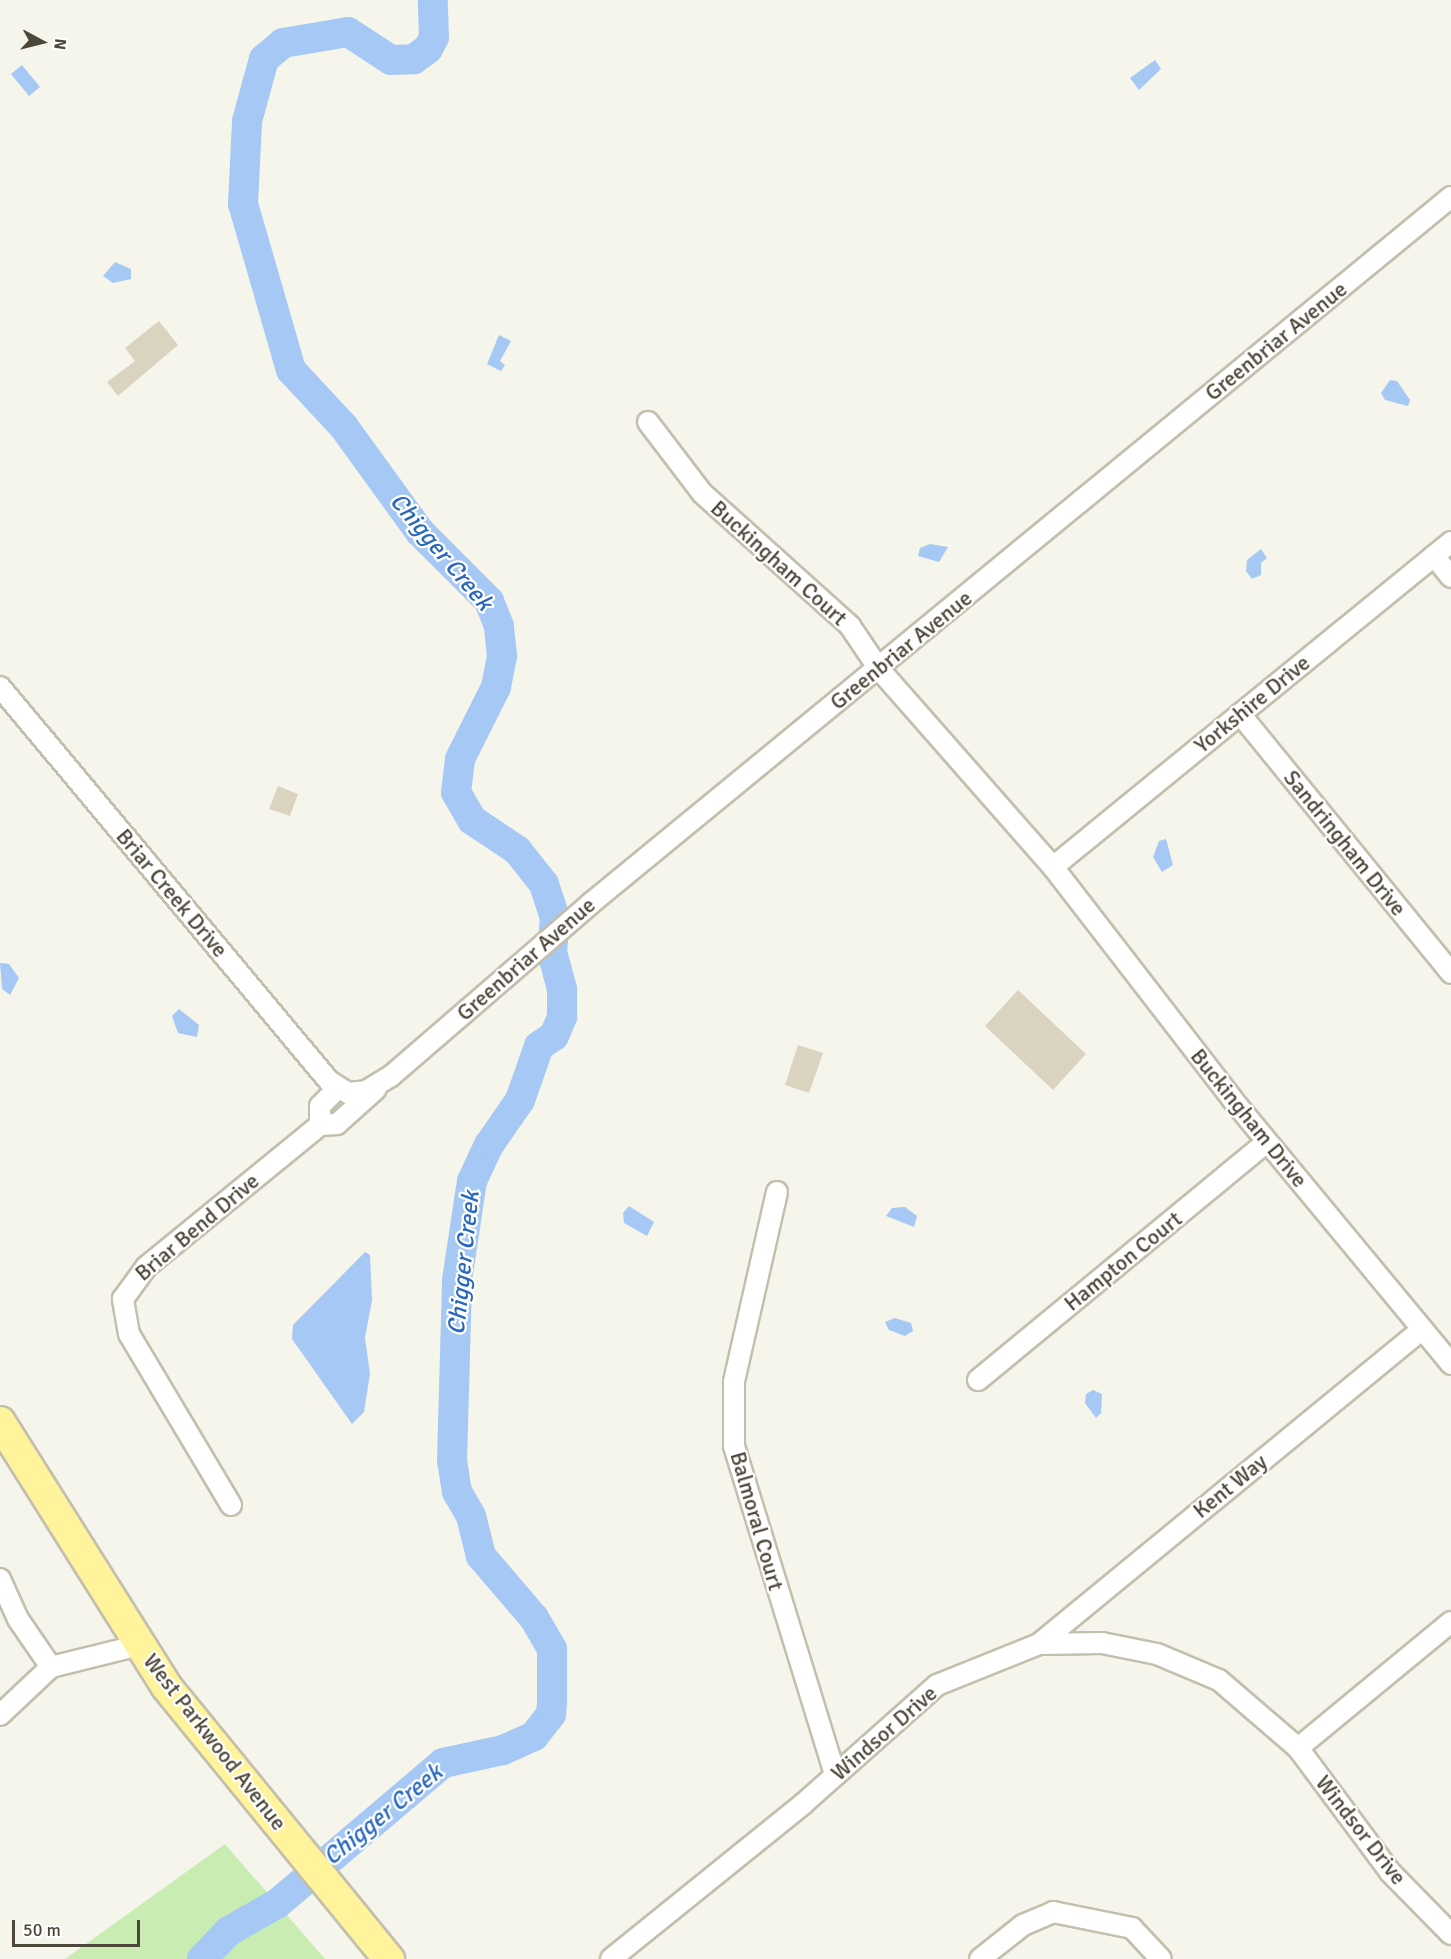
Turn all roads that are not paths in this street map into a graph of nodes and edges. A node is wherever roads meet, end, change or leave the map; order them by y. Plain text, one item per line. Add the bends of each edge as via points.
1 (1451, 197) edge
2 (648, 422) dead end
3 (1451, 542) edge
4 (1434, 556) junction
5 (1451, 577) edge
6 (879, 669) junction
7 (0, 687) edge
8 (1240, 714) junction
9 (1053, 867) junction
10 (1451, 973) edge
11 (381, 1083) junction
12 (343, 1091) junction
13 (320, 1125) junction
14 (1268, 1142) junction
15 (777, 1192) dead end
16 (1422, 1329) junction
17 (1451, 1364) edge
18 (978, 1380) dead end
19 (0, 1422) edge
20 (231, 1505) dead end
21 (0, 1579) edge
22 (1451, 1622) edge
23 (1039, 1644) junction
24 (140, 1645) junction
25 (51, 1667) junction
26 (0, 1715) edge
27 (1298, 1748) junction
28 (835, 1775) junction
29 (1451, 1934) edge
30 (389, 1959) edge
31 (611, 1959) edge
32 (980, 1959) edge
33 (1161, 1959) edge

1 - 6 street, Greenbriar Avenue
2 - 6 street, Buckingham Court via 702,493 850,626
3 - 4 street, Yorkshire Drive
4 - 5 street
4 - 8 street, Yorkshire Drive
6 - 9 street, Buckingham Court
6 - 11 street, Greenbriar Avenue via 590,904
7 - 12 street, Briar Creek Drive
8 - 9 street, Yorkshire Drive
8 - 10 street, Sandringham Drive
9 - 14 street, Buckingham Drive
11 - 12 street, Greenbriar Avenue
11 - 13 street, Briar Bend Drive via 337,1124
12 - 13 street via 320,1106
13 - 20 street, Briar Bend Drive via 146,1267 123,1299 129,1334
14 - 16 street, Buckingham Drive
14 - 18 street, Hampton Court
15 - 28 street, Balmoral Court via 734,1382 734,1446
16 - 17 street, Buckingham Drive
16 - 23 street, Kent Way
19 - 24 main road, West Parkwood Avenue
21 - 25 street via 18,1619
22 - 27 street
23 - 27 street, Windsor Drive via 1102,1643 1157,1654 1219,1680
23 - 28 street, Windsor Drive via 937,1685
24 - 25 street
24 - 30 main road, West Parkwood Avenue via 166,1686
25 - 26 street
27 - 29 street, Windsor Drive via 1390,1872
28 - 31 street, Windsor Drive
32 - 33 street via 1023,1925 1053,1912 1132,1928

